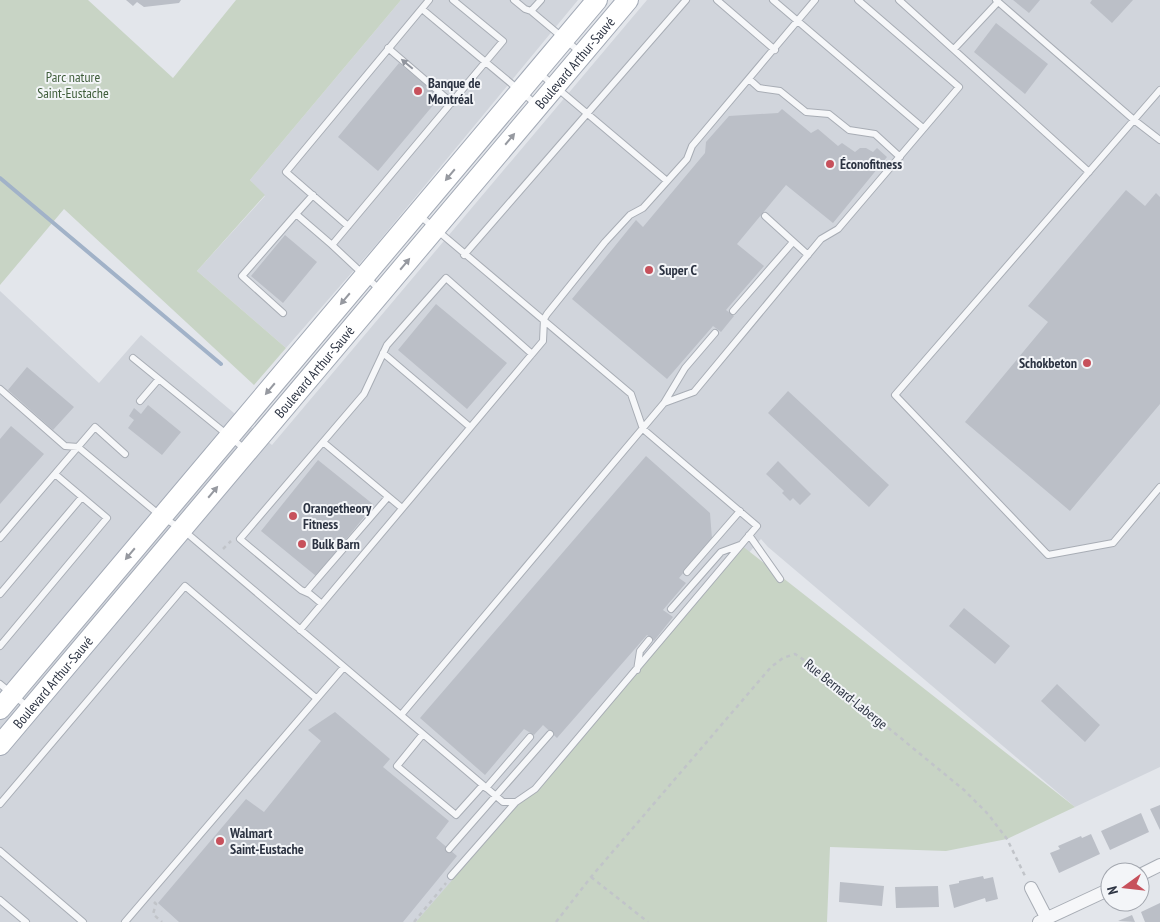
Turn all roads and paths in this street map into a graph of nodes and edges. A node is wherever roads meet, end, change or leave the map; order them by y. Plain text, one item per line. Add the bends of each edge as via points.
1 (429, 0) edge
2 (453, 0) edge
3 (514, 0) edge
4 (541, 0) edge
5 (597, 0) edge
6 (628, 0) edge
7 (686, 0) edge
8 (717, 0) edge
9 (773, 0) edge
10 (815, 0) edge
11 (858, 0) edge
12 (899, 0) edge
13 (997, 1) edge
14 (422, 8) junction
15 (531, 11) junction
16 (798, 21) junction
17 (564, 40) junction
18 (388, 48) junction
19 (954, 49) junction
20 (775, 50) junction
21 (582, 54) junction
22 (486, 62) junction
23 (538, 71) junction
24 (749, 80) junction
25 (555, 86) junction
26 (1160, 90) edge
27 (521, 91) junction
28 (452, 102) junction
29 (538, 106) junction
30 (587, 112) junction
31 (1134, 120) junction
32 (923, 128) junction
33 (1160, 140) edge
34 (900, 157) junction
35 (1088, 172) junction
36 (667, 181) junction
37 (313, 195) junction
38 (296, 214) junction
39 (417, 214) junction
40 (765, 216) dead end
41 (348, 226) junction
42 (434, 229) junction
43 (793, 242) junction
44 (332, 244) junction
45 (464, 254) junction
46 (808, 255) junction
47 (365, 276) junction
48 (382, 292) junction
49 (733, 311) dead end
50 (283, 313) dead end
51 (544, 322) junction
52 (716, 333) dead end
53 (383, 354) junction
54 (532, 354) junction
55 (133, 358) dead end
56 (158, 380) junction
57 (0, 390) edge
58 (140, 401) dead end
59 (664, 403) junction
60 (470, 426) junction
61 (643, 429) junction
62 (230, 436) junction
63 (323, 442) junction
64 (78, 447) junction
65 (247, 451) junction
66 (125, 454) dead end
67 (55, 474) junction
68 (1160, 486) edge
69 (82, 497) junction
70 (388, 497) junction
71 (402, 508) junction
72 (740, 511) junction
73 (162, 517) junction
74 (182, 529) junction
75 (749, 535) junction
76 (0, 538) edge
77 (741, 545) junction
78 (687, 572) dead end
79 (780, 579) dead end
80 (306, 592) junction
81 (0, 594) edge
82 (322, 604) junction
83 (671, 609) dead end
84 (300, 630) junction
85 (649, 640) dead end
86 (0, 646) edge
87 (344, 667) junction
88 (637, 670) junction
89 (4, 696) edge
90 (316, 698) junction
91 (30, 709) junction
92 (401, 715) junction
93 (423, 734) junction
94 (550, 734) dead end
95 (530, 736) dead end
96 (0, 745) edge
97 (484, 786) junction
98 (497, 797) junction
99 (516, 802) junction
100 (0, 804) edge
101 (448, 849) dead end
102 (0, 851) edge
103 (451, 876) joint
104 (592, 877) junction
105 (1031, 888) joint
106 (1100, 894) edge
107 (0, 900) edge
108 (156, 904) dead end
109 (1043, 920) edge
110 (26, 922) edge
111 (83, 922) edge
112 (125, 922) edge
113 (162, 922) edge
114 (414, 922) edge
115 (556, 922) edge
116 (648, 922) edge

1 - 14 lane
2 - 22 lane via 503,41
3 - 15 lane
4 - 15 lane
5 - 17 main road, Boulevard Arthur-Sauvé
6 - 21 main road, Boulevard Arthur-Sauvé
7 - 30 lane
8 - 20 lane
9 - 16 lane
10 - 16 lane
11 - 32 lane via 958,88
12 - 19 lane
13 - 19 lane
13 - 31 lane
14 - 18 lane
14 - 22 lane
15 - 17 lane
16 - 20 lane
16 - 32 lane
17 - 21 lane
17 - 23 main road, Boulevard Arthur-Sauvé
28 -> 18 lane
18 - 37 lane via 286,172
19 - 35 lane
20 - 24 lane
21 - 25 main road, Boulevard Arthur-Sauvé
22 - 27 lane
22 - 28 lane
23 - 25 lane
23 - 27 main road, Boulevard Arthur-Sauvé
24 - 34 lane via 759,88 780,91 806,112 829,114 849,130 873,133
24 - 36 lane via 692,146 687,159
25 - 29 main road, Boulevard Arthur-Sauvé
25 - 30 lane
26 - 31 lane
27 - 29 lane
27 -> 39 main road, Boulevard Arthur-Sauvé
28 - 41 lane
42 -> 29 main road, Boulevard Arthur-Sauvé
30 - 36 lane
30 - 45 lane
31 - 33 lane
31 - 35 lane
32 - 34 lane
34 - 46 lane via 838,229 821,239
35 - 68 lane via 895,395 1048,555 1113,543
36 - 51 lane via 605,242
37 - 38 lane
37 - 41 lane
38 - 44 lane
38 - 50 lane via 242,276
39 - 42 lane
39 - 47 main road, Boulevard Arthur-Sauvé
40 - 43 lane
41 - 44 lane
42 - 45 lane
48 -> 42 main road, Boulevard Arthur-Sauvé
43 - 46 lane
43 - 49 lane
44 - 47 lane
45 - 51 lane
46 - 59 lane via 694,392
47 - 48 lane
47 -> 62 main road, Boulevard Arthur-Sauvé
48 - 65 main road, Boulevard Arthur-Sauvé
51 - 54 lane via 544,336
51 - 61 lane via 631,394
52 - 59 lane via 685,368
53 - 54 lane via 446,278
53 - 60 lane
53 - 63 lane via 364,394
54 - 60 lane
55 - 56 lane
56 - 58 lane
56 - 62 lane
57 - 64 lane via 65,446
59 - 61 lane
60 - 71 lane
61 - 72 lane
61 - 92 lane
62 - 65 lane
62 - 73 main road, Boulevard Arthur-Sauvé
63 - 70 lane
63 - 80 lane via 240,539
64 - 66 lane via 95,427
64 - 67 lane
64 - 73 lane
74 -> 65 main road, Boulevard Arthur-Sauvé
67 - 69 lane
67 - 76 lane
69 - 81 lane
69 - 86 lane via 107,518
70 - 71 lane
70 - 80 lane
71 - 82 lane
72 - 75 lane via 757,526
72 - 78 lane
73 - 74 lane
73 -> 89 main road, Boulevard Arthur-Sauvé
74 - 84 lane
74 - 91 main road, Boulevard Arthur-Sauvé
75 - 77 lane
75 - 79 lane
77 - 83 lane via 721,552
77 - 88 lane
80 - 82 lane
82 - 84 lane
84 - 87 lane
85 - 88 lane via 640,650
87 - 90 lane
87 - 92 lane
88 - 99 lane via 535,789
89 - 91 lane
90 - 100 lane via 185,586
90 - 112 lane
91 - 96 main road, Boulevard Arthur-Sauvé
92 - 93 lane
93 - 97 lane
93 - 97 lane via 397,766 456,815
94 - 98 lane
95 - 97 lane
97 - 98 lane
98 - 99 lane via 507,803
98 - 101 lane
99 - 103 lane
102 - 111 lane
103 - 114 path
104 - 105 path, Rue Bernard-Laberge via 771,667 795,654 988,814 1007,839
104 - 115 path, Rue Bernard-Laberge
104 - 116 path
105 - 109 street
106 - 109 street
107 - 110 lane
108 - 113 path via 153,914

